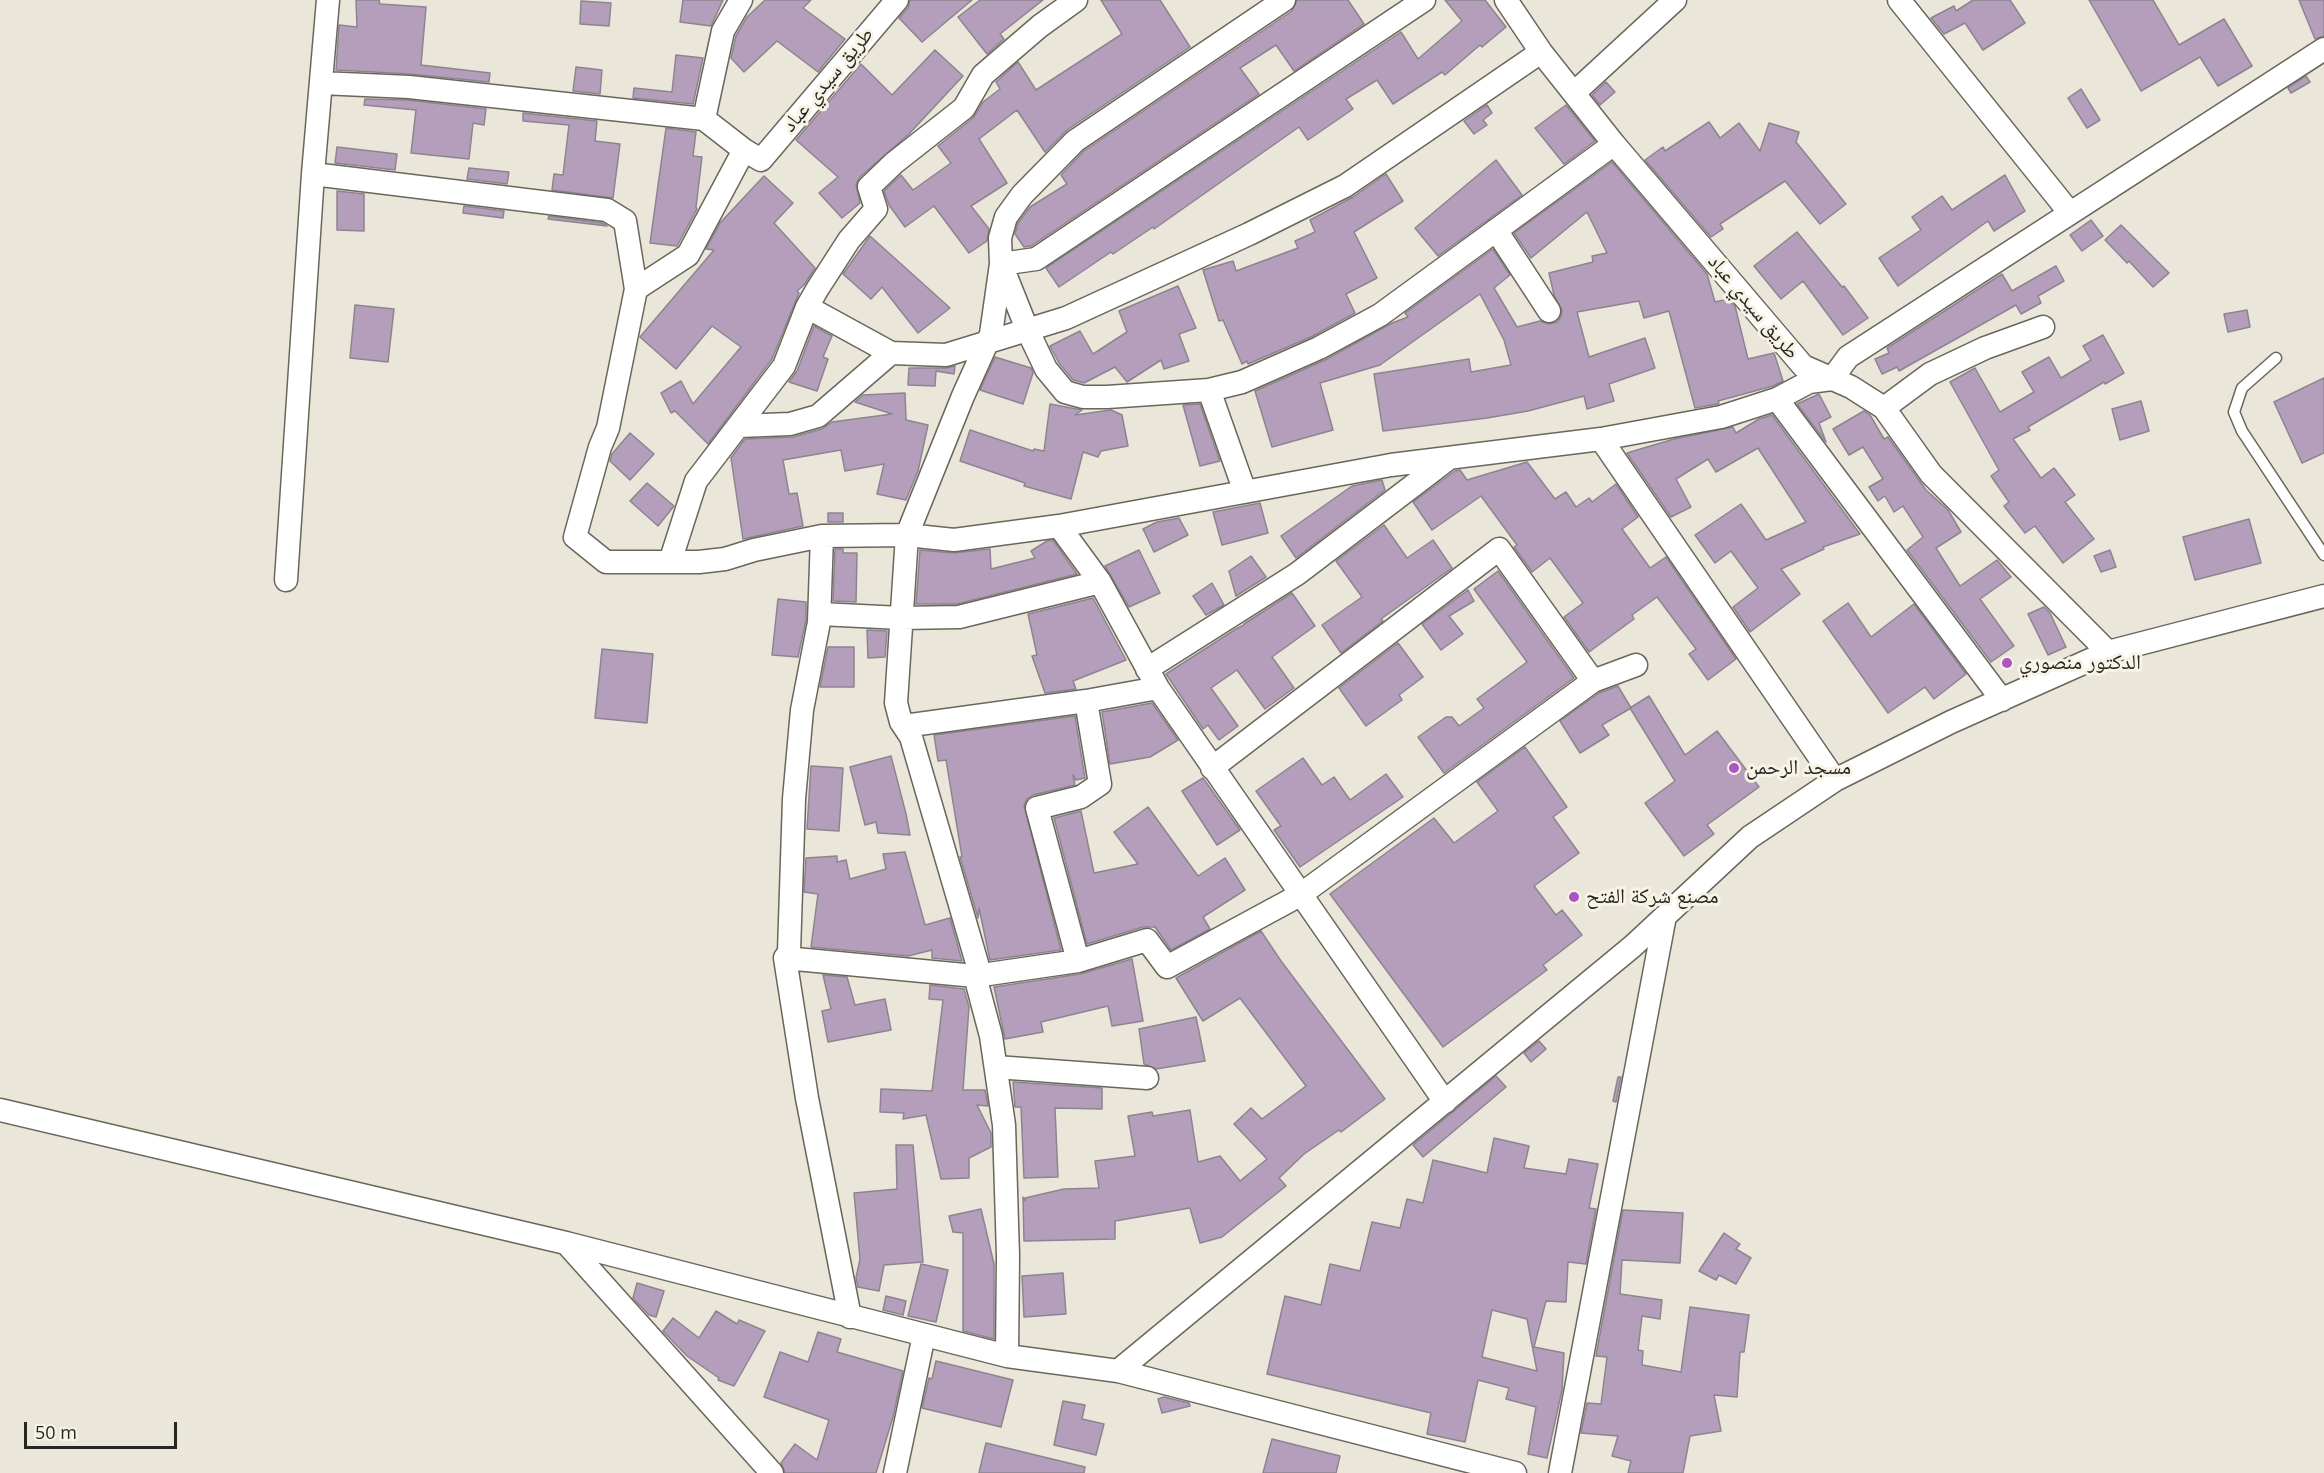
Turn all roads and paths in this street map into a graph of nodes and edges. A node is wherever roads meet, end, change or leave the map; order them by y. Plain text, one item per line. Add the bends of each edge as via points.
1 (328, 0) edge
2 (741, 0) edge
3 (897, 0) edge
4 (1076, 0) edge
5 (1284, 0) edge
6 (1424, 0) edge
7 (1506, 0) edge
8 (1675, 0) edge
9 (1899, 0) edge
10 (2324, 49) edge
11 (1541, 52) junction
12 (321, 83) junction
13 (1574, 93) junction
14 (704, 119) junction
15 (1614, 144) junction
16 (753, 155) junction
17 (313, 174) junction
18 (2070, 213) junction
19 (1496, 230) junction
20 (1001, 264) junction
21 (636, 289) junction
22 (807, 307) junction
23 (1549, 311) dead end
24 (2043, 327) dead end
25 (1027, 329) junction
26 (988, 341) junction
27 (891, 353) junction
28 (2276, 358) dead end
29 (1832, 379) junction
30 (1209, 390) junction
31 (1777, 399) junction
32 (1884, 408) junction
33 (739, 426) junction
34 (1601, 439) junction
35 (1450, 458) junction
36 (1245, 492) junction
37 (1059, 526) junction
38 (908, 535) junction
39 (822, 536) junction
40 (2324, 555) edge
41 (670, 562) junction
42 (286, 580) dead end
43 (1100, 582) junction
44 (2324, 596) edge
45 (820, 614) junction
46 (901, 618) junction
47 (2108, 652) junction
48 (1636, 665) dead end
49 (1153, 679) junction
50 (1593, 681) junction
51 (2002, 700) junction
52 (1086, 702) junction
53 (904, 726) junction
54 (1212, 768) junction
55 (1834, 780) junction
56 (1300, 895) junction
57 (1665, 916) junction
58 (785, 958) junction
59 (1077, 961) junction
60 (975, 976) junction
61 (996, 1067) junction
62 (1147, 1078) dead end
63 (1445, 1102) junction
64 (0, 1110) edge
65 (566, 1243) junction
66 (850, 1317) junction
67 (924, 1335) junction
68 (1007, 1356) junction
69 (1118, 1371) junction
70 (772, 1473) edge
71 (895, 1473) edge
72 (1515, 1473) edge
73 (1560, 1473) edge

1 - 12 street
2 - 14 street via 723,31
3 - 16 street, طريق سيدي عباد
4 - 22 street via 983,75 964,108 869,187 876,209 849,240
5 - 20 street via 1075,141 1006,217 1000,238
6 - 20 street via 1036,258
7 - 11 street, طريق سيدي عباد
8 - 13 street
9 - 18 street
10 - 18 street
11 - 13 street, طريق سيدي عباد
11 - 25 street via 1345,186 1066,318
12 - 14 street via 409,87
12 - 17 street
13 - 15 street, طريق سيدي عباد
14 - 16 street
15 - 19 street
15 - 29 street, طريق سيدي عباد via 1803,366
16 - 21 street, طريق سيدي عباد via 688,255
17 - 21 street via 607,210 625,222
17 - 42 street
18 - 29 street via 1848,357
19 - 23 street
19 - 30 street via 1380,315 1319,348 1242,382
20 - 25 street
20 - 26 street
21 - 41 street via 608,428 575,537 606,562
22 - 27 street
22 - 33 street via 784,366
24 - 32 street via 1930,374
25 - 26 street
25 - 30 street via 1046,369 1065,392 1107,397
26 - 27 street via 946,355
26 - 38 street
27 - 33 street via 818,416 790,424
28 - 40 lane via 2242,388 2234,412 2242,432
29 - 31 street via 1809,382
29 - 32 street, طريق سيدي عباد
30 - 36 street
31 - 34 street via 1721,417
31 - 51 street
32 - 47 street, طريق سيدي عباد via 1931,474
33 - 41 street via 696,481
34 - 35 street
34 - 55 street
35 - 36 street
35 - 49 street
36 - 37 street
37 - 38 street via 954,540
37 - 43 street
38 - 39 street
38 - 46 street
39 - 41 street via 725,559
39 - 45 street
43 - 46 street via 959,617
43 - 49 street
44 - 47 street
45 - 46 street
45 - 58 street via 802,710 792,831 789,952
46 - 53 street via 896,703
47 - 51 street
48 - 50 street
49 - 52 street
49 - 54 street
50 - 54 street via 1499,549
50 - 56 street
51 - 55 street
52 - 53 street
52 - 59 street via 1100,784 1081,797 1037,808
53 - 60 street via 911,737 977,963
54 - 56 street
55 - 57 street via 1750,837
56 - 59 street via 1167,968 1147,940
56 - 63 street
57 - 63 street
57 - 73 street
58 - 60 street
58 - 66 street via 807,1098
59 - 60 street
60 - 61 street
61 - 62 street
61 - 68 street via 1004,1125
63 - 69 street
64 - 65 street
65 - 66 street
65 - 70 street
66 - 67 street
67 - 68 street
67 - 71 street
68 - 69 street
69 - 72 street

